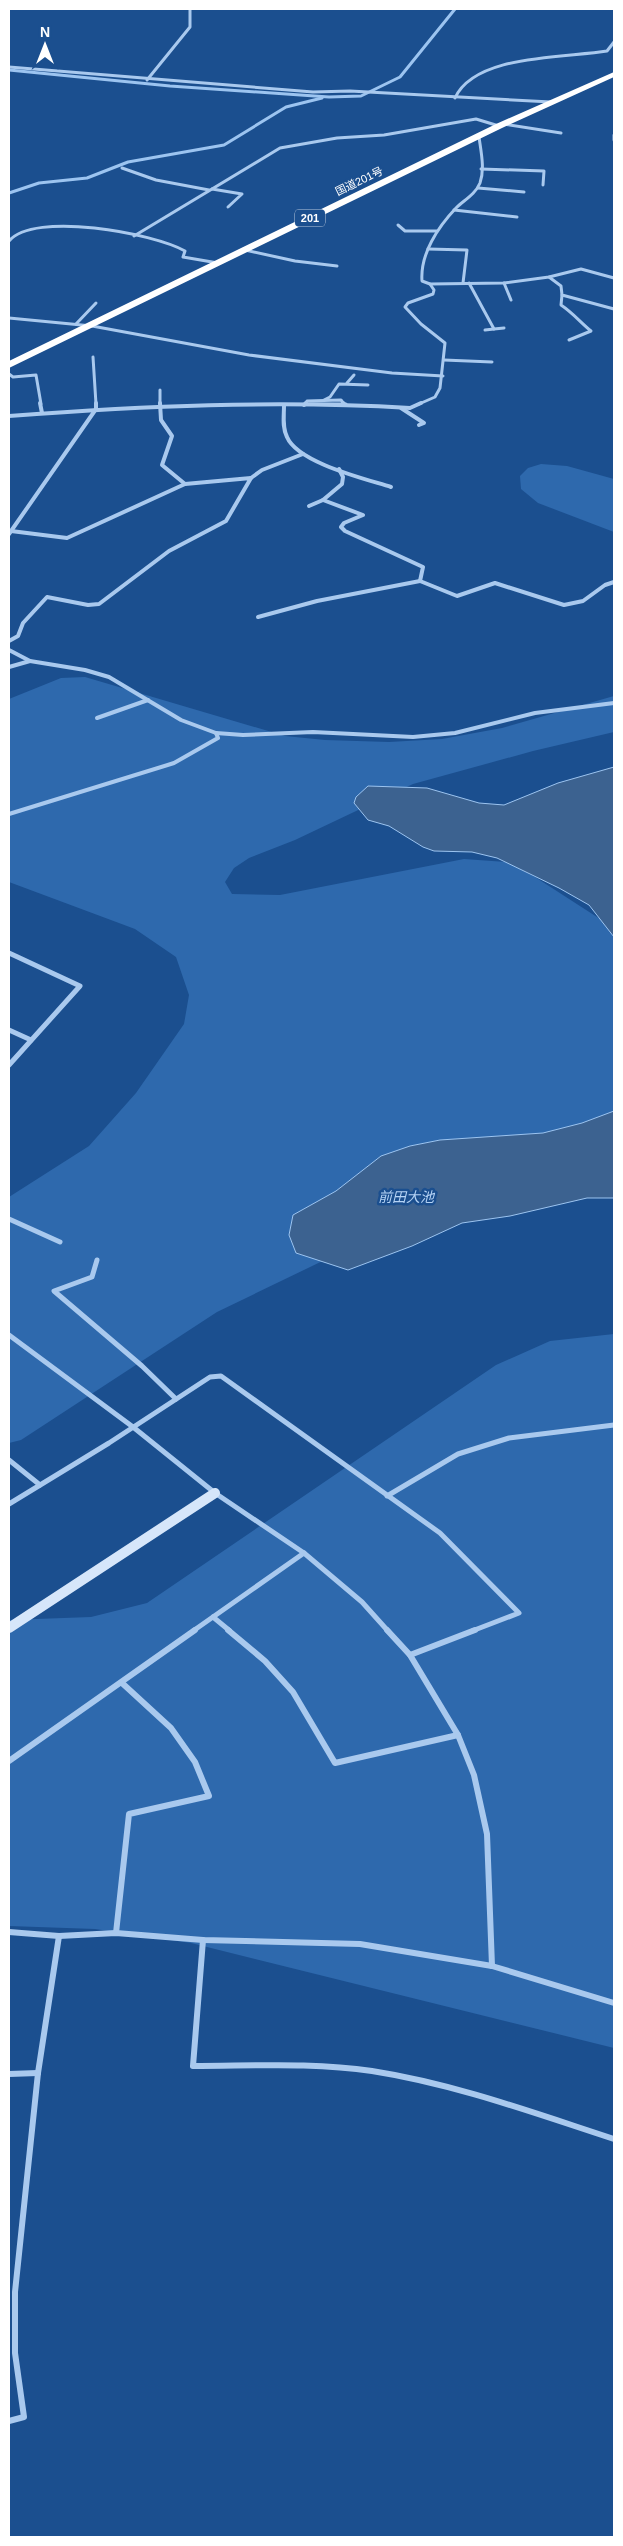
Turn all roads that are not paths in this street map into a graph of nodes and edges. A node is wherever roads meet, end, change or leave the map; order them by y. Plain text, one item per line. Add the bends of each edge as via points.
1 (190, 9) edge
2 (614, 42) edge
3 (9, 67) edge
4 (614, 74) edge
5 (147, 80) junction
6 (455, 98) junction
7 (552, 102) junction
8 (501, 125) junction
9 (561, 133) dead end
10 (614, 135) edge
11 (479, 137) junction
12 (614, 140) edge
13 (122, 168) dead end
14 (481, 169) junction
15 (543, 185) dead end
16 (478, 188) junction
17 (211, 189) junction
18 (524, 192) dead end
19 (228, 206) dead end
20 (454, 210) junction
21 (516, 217) dead end
22 (398, 225) dead end
23 (437, 231) junction
24 (134, 236) junction
25 (9, 241) edge
26 (428, 249) junction
27 (245, 250) junction
28 (218, 263) junction
29 (337, 266) dead end
30 (549, 277) junction
31 (614, 278) edge
32 (504, 282) junction
33 (469, 283) junction
34 (430, 284) junction
35 (463, 284) junction
36 (562, 295) junction
37 (511, 300) dead end
38 (96, 303) dead end
39 (614, 309) edge
40 (9, 318) edge
41 (76, 324) junction
42 (92, 326) junction
43 (504, 328) dead end
44 (494, 329) junction
45 (485, 330) dead end
46 (569, 340) dead end
47 (93, 357) dead end
48 (444, 360) junction
49 (492, 362) dead end
50 (9, 365) edge
51 (9, 374) edge
52 (354, 375) dead end
53 (443, 376) junction
54 (348, 383) junction
55 (368, 385) dead end
56 (160, 390) dead end
57 (324, 400) junction
58 (304, 405) junction
59 (345, 405) junction
60 (160, 406) junction
61 (284, 406) junction
62 (400, 408) junction
63 (96, 409) junction
64 (42, 413) junction
65 (9, 416) edge
66 (419, 425) dead end
67 (303, 454) junction
68 (338, 469) junction
69 (251, 478) junction
70 (185, 484) junction
71 (391, 487) dead end
72 (323, 500) junction
73 (309, 506) dead end
74 (10, 532) edge
75 (420, 580) junction
76 (614, 582) edge
77 (258, 617) dead end
78 (9, 641) edge
79 (9, 650) edge
80 (30, 661) junction
81 (9, 667) edge
82 (148, 700) junction
83 (614, 703) edge
84 (97, 718) dead end
85 (216, 734) junction
86 (9, 814) edge
87 (9, 953) edge
88 (9, 1030) edge
89 (31, 1040) junction
90 (9, 1064) edge
91 (9, 1219) edge
92 (60, 1242) dead end
93 (97, 1260) dead end
94 (9, 1335) edge
95 (176, 1399) junction
96 (614, 1425) edge
97 (134, 1427) junction
98 (9, 1460) edge
99 (40, 1485) junction
100 (215, 1494) junction
101 (387, 1496) junction
102 (9, 1504) edge
103 (304, 1554) junction
104 (213, 1617) junction
105 (9, 1628) edge
106 (410, 1655) junction
107 (122, 1683) junction
108 (458, 1735) junction
109 (9, 1761) edge
110 (9, 1932) edge
111 (116, 1933) junction
112 (59, 1936) junction
113 (203, 1940) junction
114 (492, 1966) junction
115 (614, 2002) edge
116 (38, 2073) junction
117 (9, 2074) edge
118 (614, 2139) edge
119 (9, 2421) edge

1 - 5 street via 190,27
2 - 6 street via 607,50 590,54 485,71 460,87
3 - 5 street
4 - 7 highway, 国道201号 / 201
5 - 6 street
6 - 7 street
7 - 8 highway, 国道201号 / 201
8 - 9 street
8 - 11 highway, 国道201号 / 201
8 - 17 street via 476,119 384,135 287,146
10 - 12 street
11 - 14 street
11 - 27 highway, 国道201号 / 201
13 - 17 street via 156,180
14 - 15 street via 544,171
14 - 16 street
16 - 18 street
16 - 20 street
17 - 19 street via 242,194
17 - 24 street
20 - 21 street
20 - 23 street
22 - 23 street via 405,230
23 - 26 street
24 - 25 street via 96,228 45,228 24,230
24 - 28 street via 180,247 186,251 183,257
26 - 34 street via 421,276 422,281
26 - 35 street via 467,250
27 - 28 highway, 国道201号 / 201
27 - 29 street
28 - 42 highway, 国道201号 / 201
30 - 31 street via 581,269
30 - 32 street
30 - 36 street via 561,286
32 - 33 street
32 - 37 street
33 - 35 street
33 - 44 street
34 - 35 street
34 - 48 street via 433,294 405,307 445,343
36 - 39 street
36 - 46 street via 561,305 591,331
38 - 41 street
40 - 41 street
41 - 42 street
42 - 50 highway, 国道201号 / 201
42 - 53 street via 248,354
43 - 44 street
44 - 45 street
47 - 63 street
48 - 49 street
48 - 53 street
51 - 64 street via 13,377 36,376
52 - 54 street
53 - 62 street via 435,397 425,403
54 - 55 street
54 - 57 street via 339,384
56 - 60 street
57 - 58 street via 307,401
57 - 59 street via 341,400
58 - 59 street
58 - 61 street
59 - 62 street
60 - 61 street
60 - 63 street
60 - 70 street via 161,420 171,429 173,437 162,465 165,472
61 - 67 street via 284,432 288,442
62 - 66 street via 424,423
63 - 64 street
63 - 74 street
64 - 65 street
67 - 68 street
67 - 69 street via 262,470
68 - 71 street
68 - 72 street via 343,477 342,484
69 - 70 street
69 - 78 street via 226,521 170,551 100,604 88,605 47,597 23,623 18,636
70 - 74 street via 67,538
72 - 73 street
72 - 75 street via 363,515 341,527 423,566
75 - 76 street via 457,596 495,583 569,606 594,594 601,585
75 - 77 street
79 - 80 street
80 - 81 street
80 - 82 street via 109,677
82 - 84 street
82 - 85 street via 182,720
83 - 85 street via 535,713 455,733 414,737 312,732
85 - 86 street via 218,738 174,763
87 - 89 street via 80,986
88 - 89 street
89 - 90 street
91 - 92 street
93 - 95 street via 92,1277 54,1291
94 - 97 street
95 - 97 street
95 - 101 street via 210,1377 221,1376
96 - 101 street via 500,1440 458,1454
97 - 99 street
97 - 100 street
98 - 99 street
99 - 102 street
100 - 103 street
100 - 105 street
101 - 106 street via 440,1533 519,1613
103 - 104 street
103 - 106 street via 362,1602
104 - 107 street
104 - 108 street via 264,1661 293,1692 335,1763
106 - 108 street
107 - 109 street
107 - 111 street via 171,1728 195,1762 209,1796 130,1814
108 - 114 street via 474,1775 487,1834
110 - 112 street
111 - 112 street
111 - 113 street
112 - 116 street
113 - 114 street via 360,1944
113 - 118 street via 193,2066 326,2066 373,2072 460,2092
114 - 115 street
116 - 117 street
116 - 119 street via 15,2292 15,2353 24,2417

